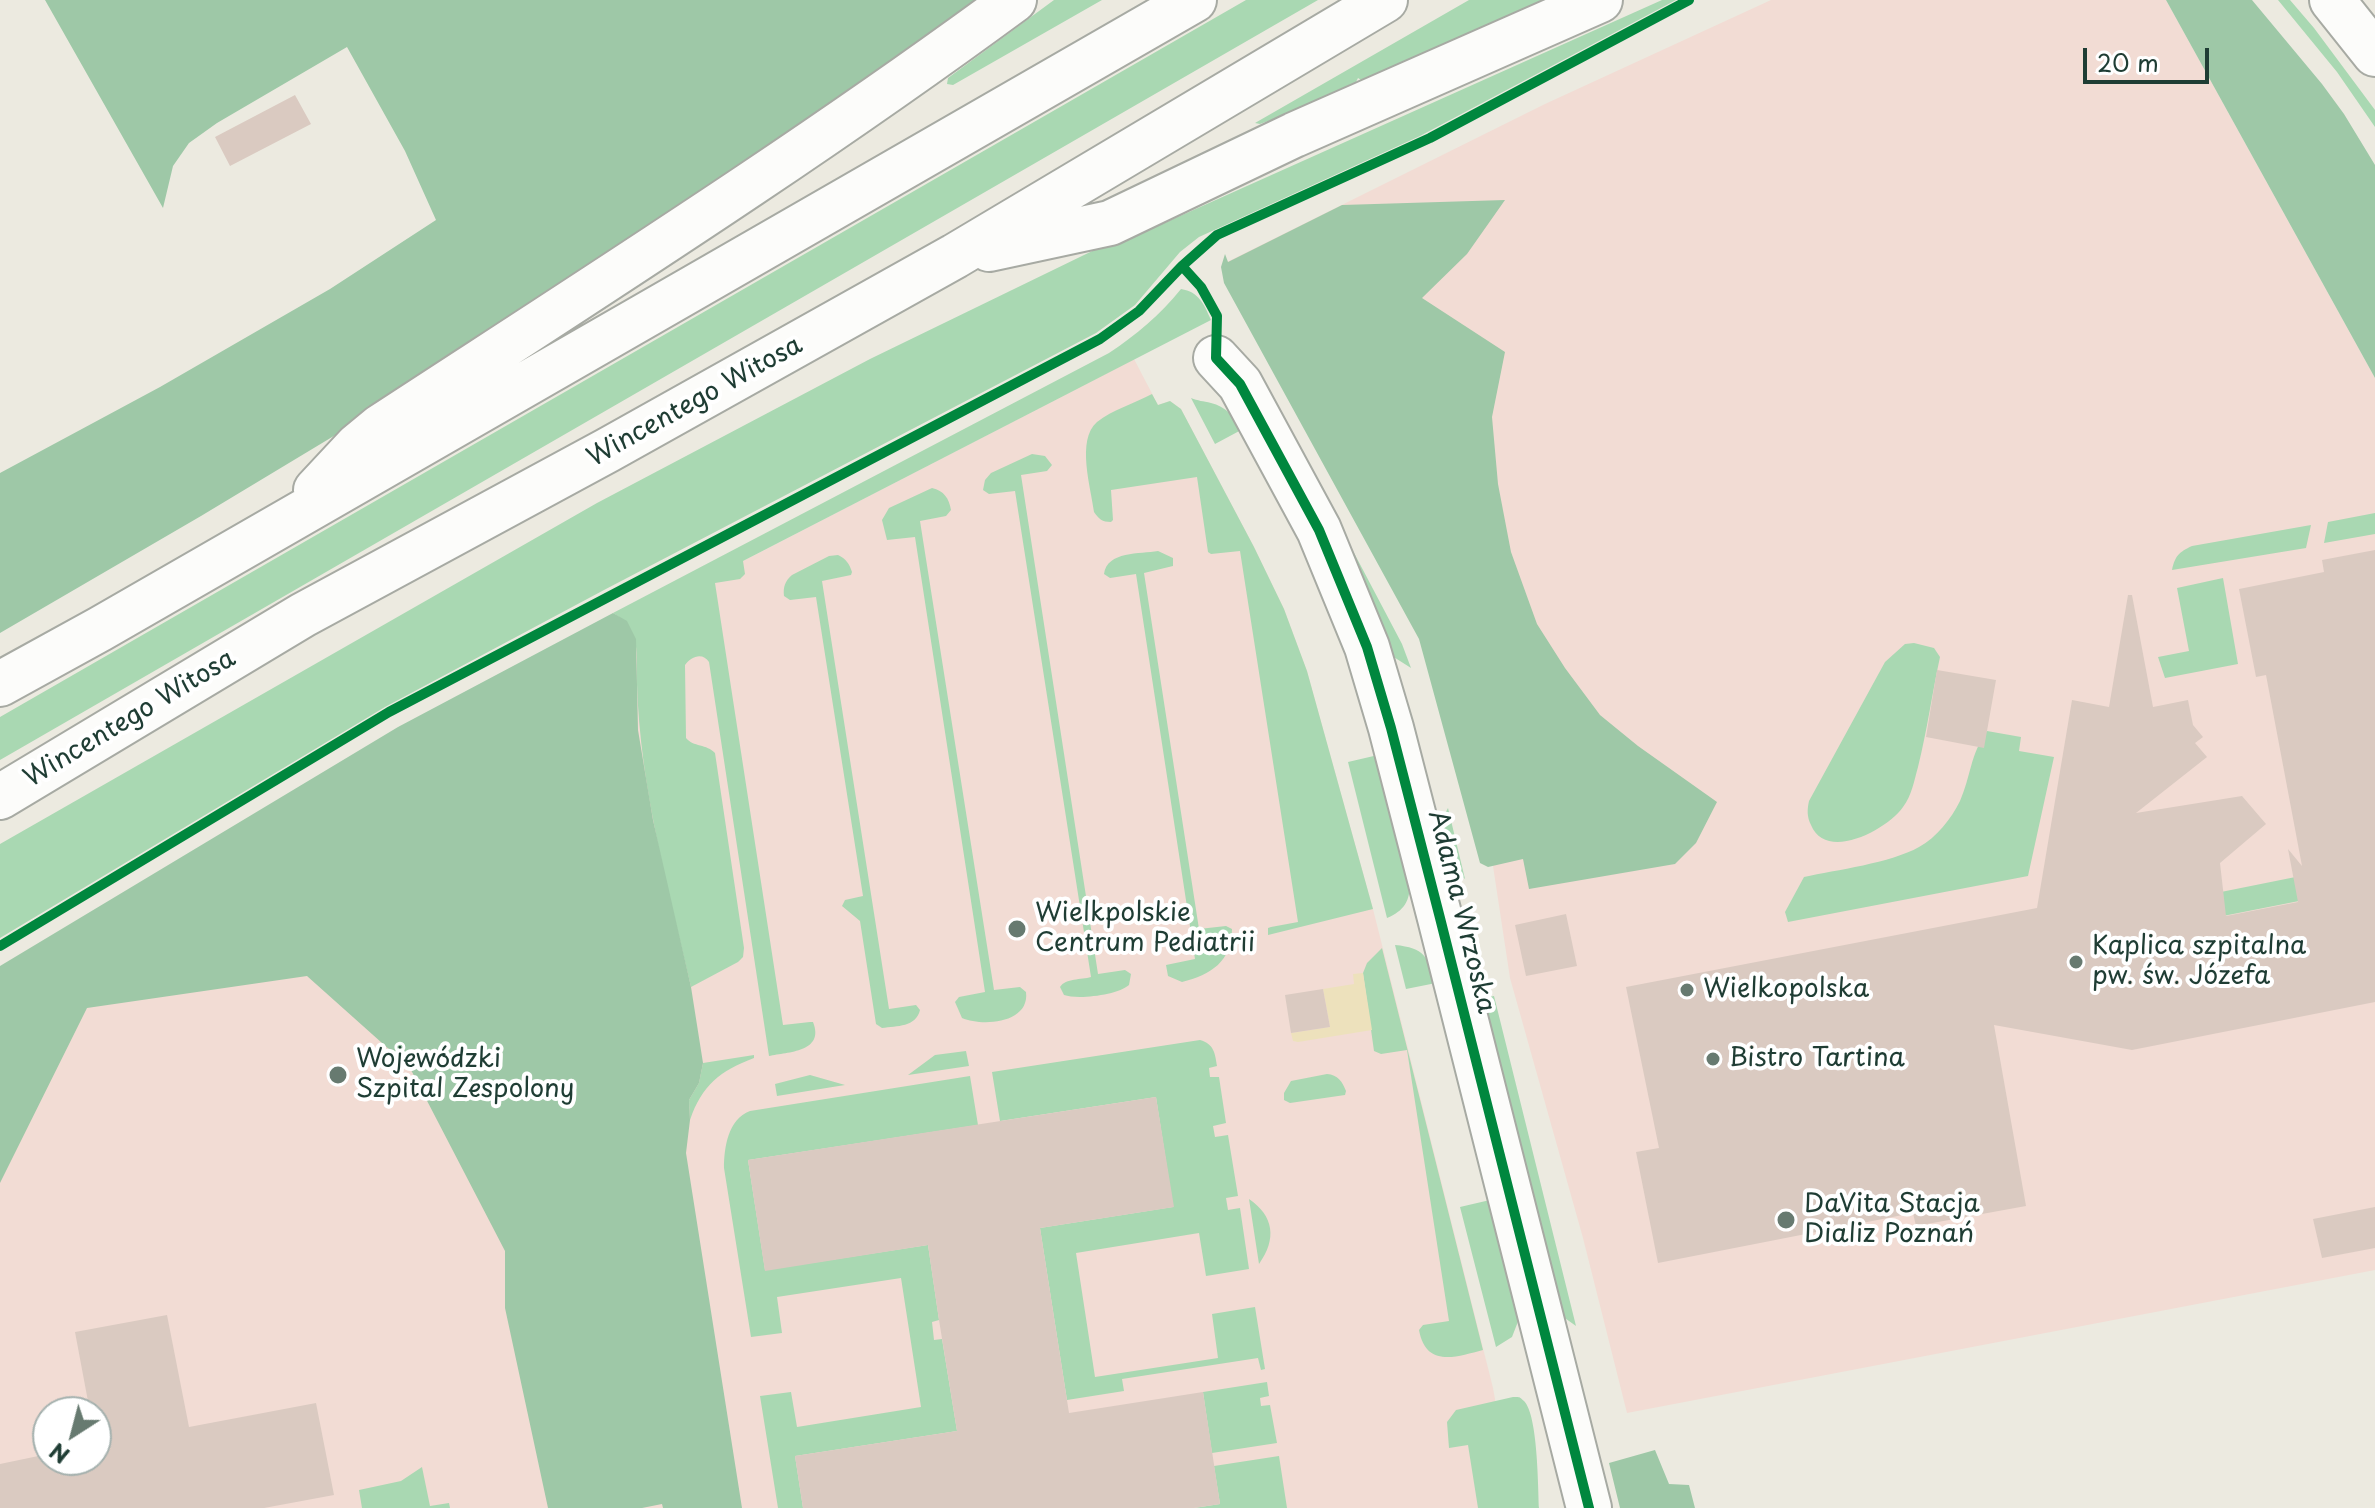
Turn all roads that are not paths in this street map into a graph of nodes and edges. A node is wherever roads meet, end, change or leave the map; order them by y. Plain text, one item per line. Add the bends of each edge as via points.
1 (1014, 0) edge
2 (1194, 0) edge
3 (1385, 0) edge
4 (1600, 0) edge
5 (2332, 0) edge
6 (2375, 54) edge
7 (955, 256) junction
8 (1216, 358) dead end
9 (284, 523) junction
10 (0, 684) edge
11 (0, 797) edge
12 (1589, 1508) edge

1 - 9 main road via 810,145 380,427
2 - 9 main road
3 - 7 main road, Wincentego Witosa
4 - 7 main road via 1110,223
5 - 6 main road
7 - 11 main road, Wincentego Witosa via 303,615
8 - 12 main road, Adama Wrzoska via 1240,384 1312,517 1367,647
9 - 10 main road

